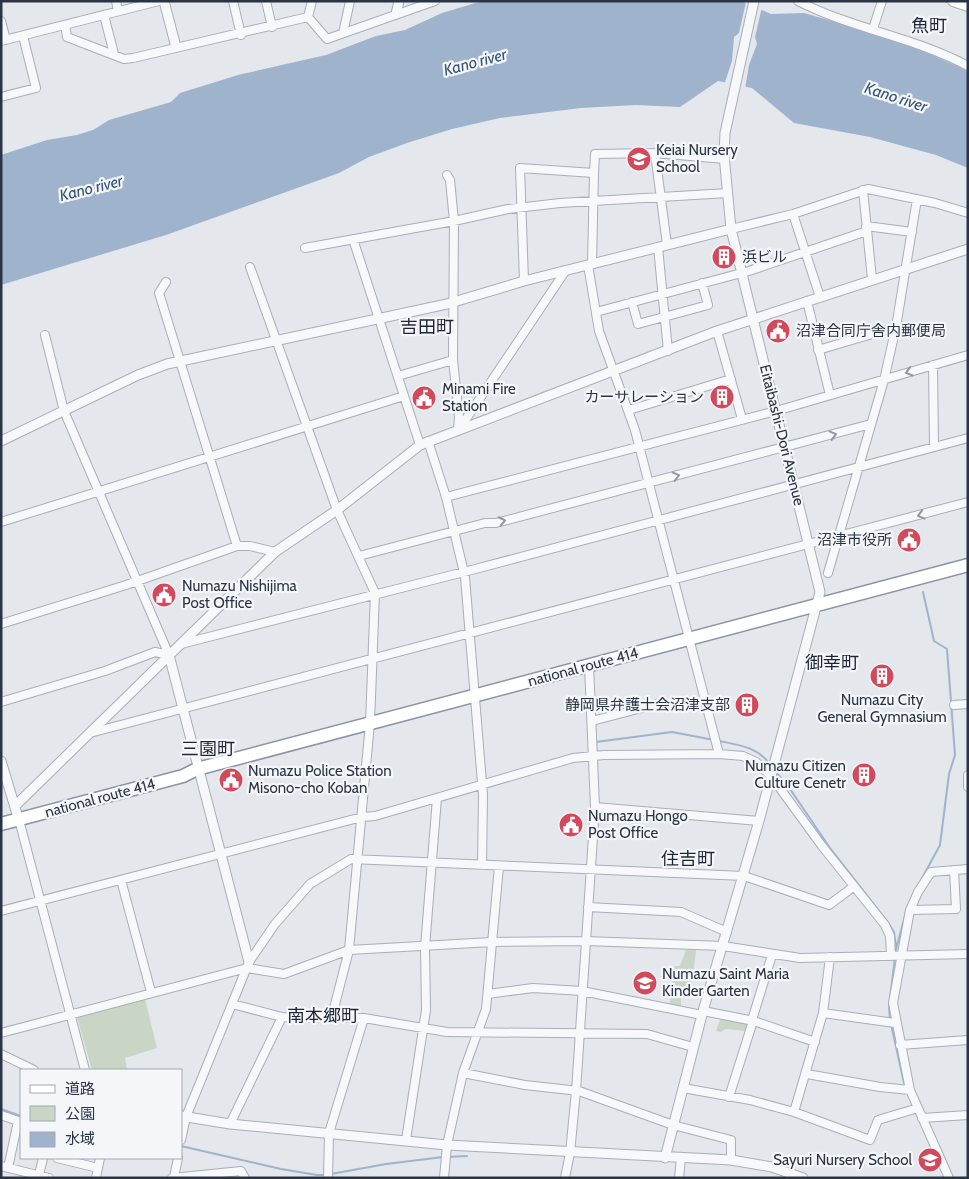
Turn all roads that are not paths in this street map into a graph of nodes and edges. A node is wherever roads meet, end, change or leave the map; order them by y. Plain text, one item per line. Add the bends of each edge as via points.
1 (116, 1) edge
2 (159, 1) edge
3 (164, 1) edge
4 (233, 1) edge
5 (266, 1) edge
6 (312, 1) edge
7 (350, 1) edge
8 (399, 1) edge
9 (435, 1) edge
10 (754, 1) edge
11 (798, 1) edge
12 (882, 1) edge
13 (953, 1) edge
14 (968, 6) edge
15 (118, 12) junction
16 (396, 14) junction
17 (104, 15) junction
18 (308, 18) junction
19 (1, 21) edge
20 (65, 25) junction
21 (272, 27) junction
22 (873, 29) junction
23 (343, 33) junction
24 (240, 35) junction
25 (23, 36) junction
26 (4, 40) edge
27 (176, 47) junction
28 (114, 54) junction
29 (968, 66) edge
30 (1, 97) edge
31 (655, 153) junction
32 (724, 155) junction
33 (594, 173) junction
34 (447, 175) dead end
35 (863, 190) junction
36 (728, 193) junction
37 (661, 197) junction
38 (917, 199) junction
39 (593, 202) junction
40 (521, 208) junction
41 (968, 213) edge
42 (793, 214) junction
43 (454, 221) junction
44 (731, 229) junction
45 (867, 229) junction
46 (912, 232) junction
47 (353, 238) junction
48 (663, 246) junction
49 (305, 248) dead end
50 (968, 249) edge
51 (805, 251) junction
52 (590, 264) junction
53 (250, 267) dead end
54 (905, 269) junction
55 (566, 270) junction
56 (742, 272) junction
57 (872, 279) junction
58 (524, 281) junction
59 (166, 282) dead end
60 (702, 283) junction
61 (663, 294) junction
62 (820, 297) junction
63 (807, 301) junction
64 (454, 302) junction
65 (632, 302) junction
66 (596, 312) junction
67 (665, 317) junction
68 (380, 319) junction
69 (754, 319) junction
70 (896, 328) junction
71 (718, 331) junction
72 (45, 335) dead end
73 (276, 342) junction
74 (818, 350) junction
75 (668, 351) junction
76 (968, 355) edge
77 (453, 360) junction
78 (179, 362) junction
79 (933, 365) junction
80 (614, 372) junction
81 (398, 376) junction
82 (731, 379) junction
83 (884, 380) junction
84 (830, 395) junction
85 (404, 396) junction
86 (629, 410) junction
87 (64, 411) junction
88 (776, 411) junction
89 (742, 419) junction
90 (871, 424) junction
91 (307, 427) junction
92 (458, 430) junction
93 (968, 438) edge
94 (1, 441) edge
95 (424, 443) junction
96 (639, 446) junction
97 (785, 447) junction
98 (934, 447) junction
99 (209, 457) junction
100 (859, 468) junction
101 (647, 484) junction
102 (795, 484) junction
103 (99, 491) junction
104 (446, 497) junction
105 (968, 502) edge
106 (337, 510) junction
107 (657, 521) junction
108 (1, 522) edge
109 (454, 531) junction
110 (838, 537) junction
111 (808, 545) junction
112 (237, 546) junction
113 (275, 552) junction
114 (359, 556) junction
115 (968, 565) edge
116 (464, 572) junction
117 (828, 573) dead end
118 (137, 580) junction
119 (673, 581) junction
120 (375, 593) junction
121 (818, 604) junction
122 (1, 624) edge
123 (470, 634) junction
124 (689, 640) junction
125 (179, 645) junction
126 (169, 655) junction
127 (374, 658) junction
128 (589, 665) junction
129 (476, 696) junction
130 (1, 702) edge
131 (661, 703) dead end
132 (968, 704) edge
133 (954, 705) dead end
134 (182, 708) junction
135 (592, 721) junction
136 (370, 723) junction
137 (88, 734) junction
138 (719, 754) junction
139 (593, 755) junction
140 (1, 760) edge
141 (197, 769) junction
142 (968, 775) edge
143 (771, 776) junction
144 (482, 786) junction
145 (968, 787) edge
146 (437, 798) junction
147 (594, 807) junction
148 (17, 813) junction
149 (362, 817) junction
150 (1, 818) edge
151 (759, 821) junction
152 (1, 824) edge
153 (221, 854) junction
154 (357, 860) junction
155 (432, 863) junction
156 (482, 865) junction
157 (499, 866) junction
158 (968, 869) edge
159 (590, 870) junction
160 (954, 870) junction
161 (744, 876) junction
162 (121, 880) junction
163 (853, 887) junction
164 (40, 901) junction
165 (588, 908) junction
166 (910, 910) junction
167 (1, 911) edge
168 (726, 932) junction
169 (585, 941) junction
170 (492, 942) junction
171 (723, 946) junction
172 (426, 947) junction
173 (349, 950) junction
174 (968, 954) edge
175 (772, 955) junction
176 (890, 956) junction
177 (900, 956) junction
178 (830, 957) junction
179 (248, 965) junction
180 (582, 991) junction
181 (151, 992) junction
182 (488, 994) junction
183 (232, 1004) junction
184 (71, 1013) junction
185 (702, 1013) junction
186 (823, 1013) junction
187 (332, 1016) junction
188 (282, 1017) junction
189 (364, 1018) junction
190 (752, 1021) junction
191 (895, 1023) junction
192 (423, 1028) junction
193 (1, 1033) edge
194 (477, 1033) junction
195 (578, 1034) junction
196 (968, 1040) edge
197 (815, 1042) junction
198 (900, 1045) junction
199 (694, 1047) junction
200 (1, 1054) edge
201 (32, 1069) edge
202 (85, 1069) edge
203 (463, 1073) junction
204 (807, 1074) junction
205 (683, 1088) junction
206 (910, 1090) junction
207 (576, 1091) junction
208 (729, 1097) junction
209 (918, 1108) junction
210 (794, 1112) junction
211 (1, 1114) edge
212 (968, 1115) edge
213 (184, 1116) edge
214 (922, 1118) junction
215 (20, 1121) edge
216 (230, 1124) junction
217 (673, 1125) junction
218 (182, 1132) edge
219 (330, 1133) junction
220 (406, 1140) junction
221 (447, 1145) junction
222 (570, 1153) junction
223 (665, 1158) junction
224 (681, 1158) junction
225 (43, 1159) edge
226 (61, 1159) edge
227 (100, 1159) edge
228 (178, 1159) edge
229 (731, 1160) junction
230 (5, 1167) edge
231 (98, 1168) junction
232 (39, 1175) junction
233 (800, 1177) edge
234 (49, 1178) edge
235 (96, 1178) edge
236 (173, 1178) edge
237 (245, 1178) edge
238 (328, 1178) edge
239 (444, 1178) edge
240 (565, 1178) edge
241 (679, 1178) edge
242 (949, 1178) edge

1 - 15 street
2 - 15 street
3 - 27 street
4 - 24 street
5 - 21 street
6 - 18 street
7 - 23 street
8 - 16 street
9 - 16 street
10 - 32 street, Eitaibashi-Dori Avenue via 729,113
11 - 22 street via 822,14
12 - 22 street
13 - 14 main road
15 - 17 street
16 - 23 street
17 - 20 street
17 - 28 street
18 - 21 street
18 - 23 street via 328,40
19 - 26 street
20 - 25 street
20 - 28 street via 68,36
21 - 24 street
22 - 29 street
24 - 27 street
25 - 26 street
25 - 30 street via 36,88
27 - 28 street via 133,58 124,59
31 - 32 street
31 - 33 street via 595,154
31 - 37 street
32 - 36 street, Eitaibashi-Dori Avenue
33 - 39 street
33 - 40 street via 520,168
34 - 43 street
35 - 38 street
35 - 42 street
35 - 45 street
36 - 37 street
36 - 44 street, Eitaibashi-Dori Avenue
37 - 39 street
37 - 48 street
38 - 41 street
38 - 46 street
39 - 40 street
39 - 52 street
40 - 43 street
40 - 58 street
42 - 44 street
42 - 51 street
43 - 47 street
43 - 64 street
44 - 48 street
44 - 56 street, Eitaibashi-Dori Avenue
45 - 46 street
45 - 51 street
45 - 57 street
46 - 54 street
47 - 49 street
47 - 68 street
48 - 52 street
48 - 61 street
50 - 54 street
51 - 56 street
51 - 62 street
52 - 55 street
52 - 66 street
53 - 73 street
54 - 57 street
54 - 70 street
55 - 58 street
55 - 92 street
56 - 60 street
56 - 69 street, Eitaibashi-Dori Avenue
57 - 62 street
58 - 64 street
59 - 78 street via 159,293
60 - 61 street
60 - 67 street via 708,305
61 - 65 street
61 - 67 street
62 - 63 street
63 - 69 street
63 - 74 street
64 - 68 street
64 - 77 street
65 - 66 street
65 - 67 street via 638,324
66 - 80 street via 599,331
67 - 75 street
68 - 73 street
68 - 81 street
69 - 71 street
69 - 88 street, Eitaibashi-Dori Avenue
70 - 74 street
70 - 83 street
71 - 75 street
71 - 82 street
72 - 87 street
73 - 78 street
73 - 91 street
74 - 84 street
75 - 80 street
76 - 79 street
77 - 81 street
77 - 92 street
78 - 87 street via 152,369
78 - 99 street
79 -> 83 street
79 - 98 street
80 - 86 street
80 - 92 street
81 - 85 street
82 - 86 street
82 - 89 street
83 - 84 street
83 - 90 street
84 - 88 street
85 - 91 street
85 - 95 street
86 - 96 street
87 - 94 street
87 - 103 street
88 - 89 street
88 - 97 street, Eitaibashi-Dori Avenue
89 - 96 street
97 -> 90 street
90 - 100 street
91 - 99 street
91 - 106 street
92 - 95 street
93 - 98 street
95 - 104 street
95 - 106 street
96 - 101 street
96 - 104 street
101 -> 97 street
97 - 102 street, Eitaibashi-Dori Avenue
98 - 100 street
99 - 103 street
99 - 112 street
100 - 102 street
100 - 110 street
101 - 107 street
109 -> 101 street
102 - 107 street
102 - 111 street, Eitaibashi-Dori Avenue
103 - 108 street
103 - 118 street
104 - 109 street
105 -> 110 street
106 - 113 street
106 - 114 street
107 - 116 street
107 - 119 street
109 - 114 street
109 - 116 street
110 - 111 street
110 - 117 street
111 - 119 street
111 - 121 street, Eitaibashi-Dori Avenue via 820,592
112 - 113 street
112 - 118 street
113 - 125 street
114 - 120 street
115 - 121 highway, national route 414
116 - 120 street
116 - 123 street
118 - 122 street
118 - 126 street
119 - 123 street
119 - 124 street
120 - 125 street
120 - 127 street
121 - 124 highway, national route 414
121 - 143 street, Eitaibashi-Dori Avenue
123 - 127 street
123 - 129 street
124 - 128 highway, national route 414
124 - 138 street
125 - 126 street
126 - 130 street via 155,652 105,671
126 - 134 street
126 - 137 street
127 - 134 street
127 - 136 street
128 - 129 highway, national route 414
128 - 135 street
129 - 136 highway, national route 414
129 - 144 street
131 - 135 street
132 - 133 street
134 - 137 street
134 - 141 street
135 - 139 street
136 - 141 highway, national route 414
136 - 149 street
137 - 148 street
138 - 139 street
138 - 143 street via 743,756 756,762
139 - 144 street
139 - 147 street
140 - 148 street
141 - 148 highway, national route 414 via 181,770
141 - 153 street
142 - 145 street
143 - 151 street, Eitaibashi-Dori Avenue
143 - 163 street
144 - 146 street
144 - 156 street
146 - 149 street
146 - 155 street
147 - 151 street
147 - 159 street
148 - 150 highway, national route 414
148 - 152 highway, national route 414
148 - 164 street
149 - 153 street
149 - 154 street
151 - 161 street, Eitaibashi-Dori Avenue
153 - 162 street
153 - 179 street
154 - 155 street
154 - 173 street
154 - 179 street via 351,859 310,884 275,924
155 - 156 street
155 - 172 street
156 - 157 street
157 - 159 street
157 - 170 street
158 - 160 street
159 - 161 street
159 - 165 street
160 - 166 street via 931,872
160 - 166 street via 956,909
161 - 163 street via 829,905
161 - 168 street, Eitaibashi-Dori Avenue
162 - 164 street
162 - 181 street
163 - 176 street via 885,925 890,936
164 - 167 street
164 - 184 street
165 - 168 street via 681,912
165 - 169 street
166 - 177 street
168 - 171 street, Eitaibashi-Dori Avenue
169 - 170 street
169 - 171 street
169 - 180 street
170 - 172 street
170 - 182 street
171 - 175 street
171 - 185 street, Eitaibashi-Dori Avenue
172 - 173 street
172 - 192 street via 427,988
173 - 179 street via 284,974
173 - 187 street
174 - 177 street
175 - 178 street
175 - 190 street
176 - 177 street
176 - 178 street
177 - 191 street via 893,1003
178 - 186 street
179 - 181 street
179 - 183 street
180 - 182 street via 533,988
180 - 185 street
180 - 195 street
181 - 184 street
182 - 194 street
183 - 188 street
183 - 213 street
184 - 193 street
184 - 202 street
185 - 190 street
185 - 199 street, Eitaibashi-Dori Avenue
186 - 191 street
186 - 197 street
187 - 188 street
187 - 189 street
188 - 216 street
189 - 192 street
189 - 219 street
190 - 197 street
190 - 208 street
191 - 198 street
192 - 194 street
192 - 220 street
194 - 195 street
194 - 203 street
195 - 199 street via 647,1034
195 - 207 street
196 - 198 street
197 - 204 street
198 - 206 street
199 - 205 street, Eitaibashi-Dori Avenue
200 - 201 street
203 - 207 street
203 - 221 street
204 - 206 street
204 - 210 street
205 - 208 street
205 - 217 street, Eitaibashi-Dori Avenue
206 - 209 street
207 - 217 street
207 - 222 street
208 - 210 street
209 - 210 street via 878,1120 870,1140
209 - 214 street
211 - 215 street
212 - 214 street
213 - 216 street
213 - 218 street
214 - 242 street
215 - 230 street
216 - 219 street
217 - 223 street, Eitaibashi-Dori Avenue
217 - 229 street via 731,1140
219 - 220 street
219 - 238 street
220 - 221 street
221 - 222 street
221 - 239 street
222 - 223 street
222 - 240 street
223 - 224 street
224 - 229 street
224 - 241 street
225 - 232 street
226 - 231 street
227 - 231 street
228 - 236 street
229 - 233 street via 772,1167
230 - 232 street
231 - 235 street
232 - 234 street
236 - 237 street via 240,1171

